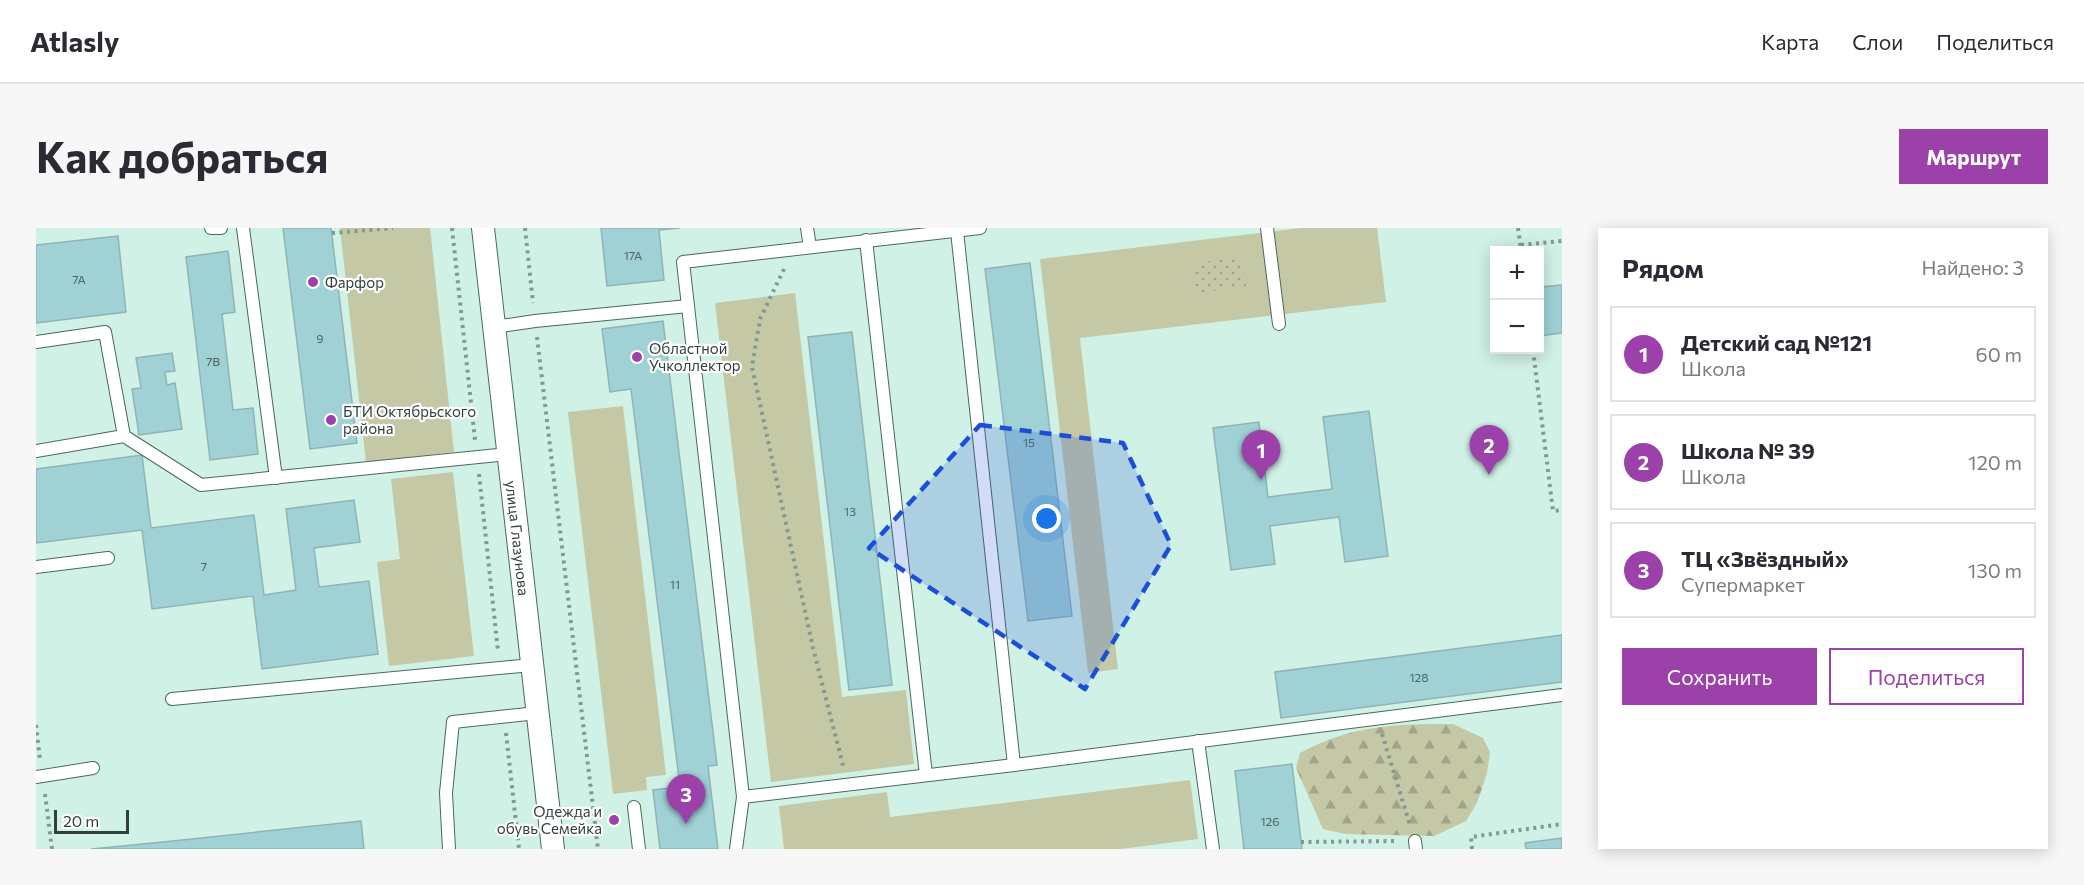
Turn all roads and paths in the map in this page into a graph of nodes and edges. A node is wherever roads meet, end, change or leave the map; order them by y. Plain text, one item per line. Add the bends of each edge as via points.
1 (211, 228) edge
2 (220, 228) edge
3 (243, 228) edge
4 (393, 228) edge
5 (452, 228) edge
6 (483, 228) edge
7 (525, 228) edge
8 (807, 228) edge
9 (980, 228) edge
10 (1267, 228) edge
11 (1518, 228) edge
12 (957, 231) junction
13 (332, 232) dead end
14 (866, 240) junction
15 (1562, 241) edge
16 (1521, 246) edge
17 (1533, 246) edge
18 (810, 247) junction
19 (786, 250) junction
20 (688, 306) junction
21 (535, 321) junction
22 (1280, 324) dead end
23 (494, 327) junction
24 (36, 342) edge
25 (1533, 354) edge
26 (124, 436) junction
27 (36, 451) edge
28 (508, 454) junction
29 (477, 457) junction
30 (276, 478) junction
31 (1562, 510) edge
32 (108, 558) dead end
33 (36, 567) edge
34 (532, 665) junction
35 (500, 668) junction
36 (1562, 695) edge
37 (172, 699) dead end
38 (537, 713) junction
39 (505, 716) junction
40 (1377, 719) junction
41 (1198, 741) junction
42 (1014, 765) junction
43 (93, 768) dead end
44 (926, 775) junction
45 (36, 777) edge
46 (846, 784) junction
47 (743, 797) junction
48 (634, 807) dead end
49 (1562, 824) edge
50 (1301, 842) dead end
51 (1415, 845) edge
52 (449, 849) edge
53 (519, 849) edge
54 (553, 849) edge
55 (598, 849) edge
56 (639, 849) edge
57 (736, 849) edge
58 (1213, 849) edge
59 (1472, 849) edge

1 - 2 lane
3 - 30 lane
4 - 13 path
5 - 29 path
6 - 23 street, улица Глазунова
7 - 21 path
8 - 18 lane
9 - 12 lane
10 - 22 lane
11 - 16 path
12 - 14 lane
12 - 42 lane
14 - 18 lane
14 - 44 lane
15 - 17 path
18 - 19 lane
19 - 20 lane via 683,262
19 - 46 path via 784,273 760,319 752,366
20 - 21 lane
20 - 47 lane
21 - 23 lane
21 - 55 path
23 - 28 street, улица Глазунова
24 - 26 lane via 105,332
25 - 31 path via 1553,511
26 - 27 lane
26 - 30 lane via 201,485
28 - 29 lane
28 - 34 street, улица Глазунова
29 - 30 lane
29 - 35 path
32 - 33 lane
34 - 35 lane
34 - 38 street, улица Глазунова
35 - 37 lane
36 - 40 lane
38 - 39 lane
38 - 54 street, улица Глазунова
39 - 52 lane via 453,722 446,793
39 - 53 path
40 - 41 lane
40 - 51 path
41 - 42 lane
41 - 58 lane
42 - 44 lane
43 - 45 lane
44 - 46 lane
46 - 47 lane
47 - 57 lane
48 - 56 lane
49 - 59 path via 1471,837
50 - 51 path

